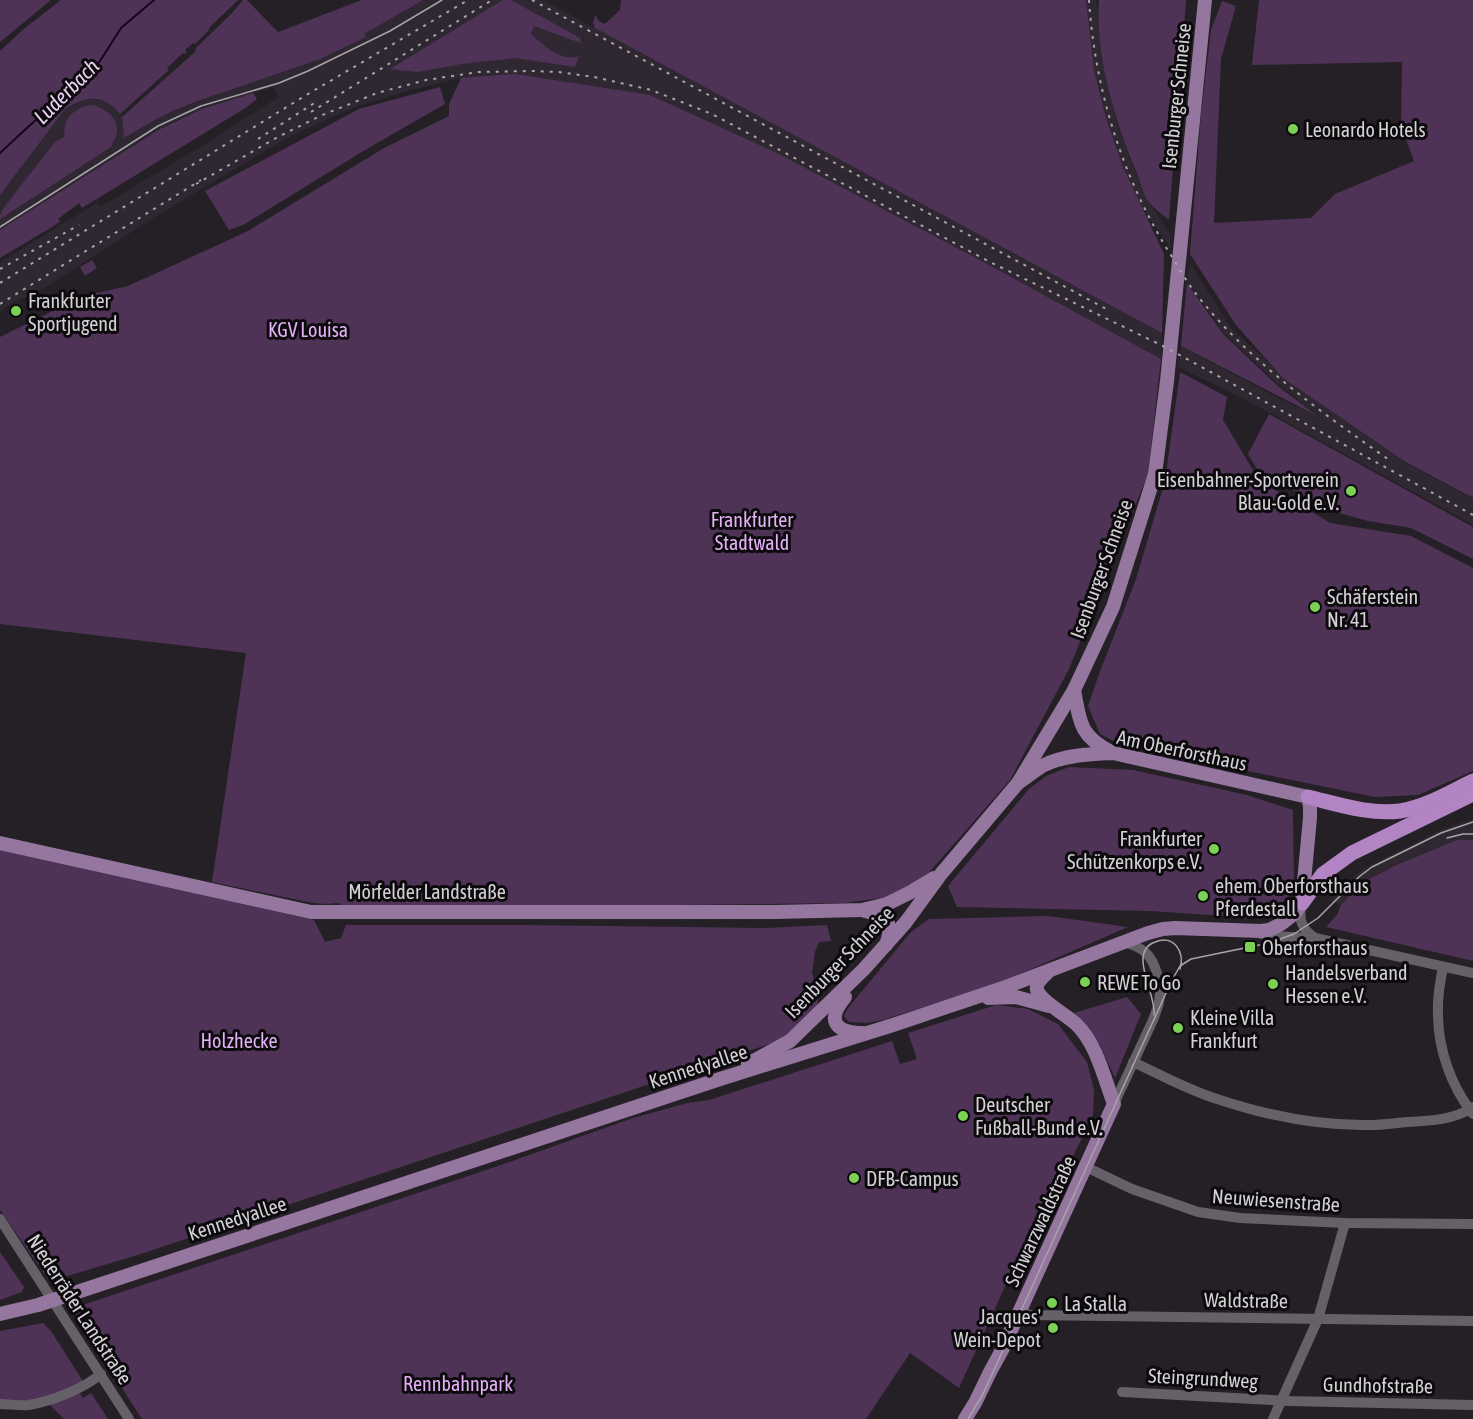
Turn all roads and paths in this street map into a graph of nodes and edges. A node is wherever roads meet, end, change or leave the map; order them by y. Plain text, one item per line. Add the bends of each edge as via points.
1 (1205, 0) edge
2 (1074, 690) junction
3 (1113, 753) junction
4 (1473, 781) edge
5 (1018, 783) junction
6 (1473, 794) edge
7 (1308, 797) junction
8 (0, 843) edge
9 (941, 874) junction
10 (1302, 904) junction
11 (862, 910) junction
12 (1255, 931) junction
13 (1315, 938) junction
14 (1124, 942) junction
15 (886, 945) junction
16 (870, 963) junction
17 (1443, 967) junction
18 (1051, 970) junction
19 (1473, 973) edge
20 (960, 1001) junction
21 (1056, 1009) junction
22 (867, 1033) junction
23 (1133, 1062) junction
24 (720, 1079) junction
25 (1114, 1104) junction
26 (1472, 1110) edge
27 (1086, 1167) junction
28 (0, 1220) edge
29 (1346, 1223) junction
30 (1473, 1224) edge
31 (52, 1299) junction
32 (1019, 1313) junction
33 (0, 1314) edge
34 (1317, 1319) junction
35 (1473, 1321) edge
36 (101, 1374) junction
37 (1122, 1392) dead end
38 (1282, 1400) junction
39 (0, 1404) edge
40 (1473, 1405) edge
41 (129, 1419) edge
42 (965, 1419) edge
43 (1273, 1419) edge

1 - 2 main road, Isenburger Schneise via 1155,474 1113,607
2 - 3 main road via 1086,735
2 - 5 main road, Isenburger Schneise
3 - 5 main road, Am Oberforsthaus via 1064,757
3 - 7 main road, Am Oberforsthaus
4 - 7 highway via 1427,804 1400,811 1371,811
5 - 9 main road, Isenburger Schneise
6 - 10 highway via 1352,853 1323,874
7 - 10 main road via 1310,818
8 - 11 main road, Mörfelder Landstraße via 311,912
9 - 11 main road, Mörfelder Landstraße via 890,903
9 - 15 main road, Isenburger Schneise
10 - 12 main road, Kennedyallee via 1277,926
10 - 13 street via 1302,925
11 - 15 main road via 886,921
12 - 13 street via 1268,936
12 - 14 main road, Kennedyallee via 1168,928
13 - 17 street
14 - 18 main road, Kennedyallee
14 - 23 street, Schwarzwaldstraße via 1149,956 1160,993 1157,1011
15 - 16 main road, Isenburger Schneise
16 - 22 main road via 834,1013 842,1030
16 - 24 main road, Isenburger Schneise via 790,1041
17 - 19 street
17 - 26 street via 1438,1014 1441,1046 1450,1073
18 - 20 main road, Kennedyallee
18 - 21 main road via 1039,981 1037,989
20 - 21 main road via 1016,997
20 - 22 main road, Kennedyallee
21 - 25 main road via 1075,1022 1090,1041
22 - 24 main road, Kennedyallee
23 - 25 street, Schwarzwaldstraße
23 - 26 street via 1217,1099 1263,1112 1340,1125 1422,1121
24 - 31 main road, Kennedyallee
25 - 27 main road, Schwarzwaldstraße
27 - 29 street, Neuwiesenstraße via 1132,1189 1198,1212
27 - 32 main road, Schwarzwaldstraße
28 - 31 street, Niederräder Landstraße
29 - 30 street, Neuwiesenstraße
29 - 34 street
31 - 33 main road, Kennedyallee
31 - 36 street, Niederräder Landstraße
32 - 34 street, Waldstraße
32 - 42 main road, Schwarzwaldstraße
34 - 35 street, Waldstraße
34 - 38 street
36 - 39 street via 62,1396 28,1405
36 - 41 street, Niederräder Landstraße
37 - 38 street, Steingrundweg
38 - 40 street, Gundhofstraße
38 - 43 street

